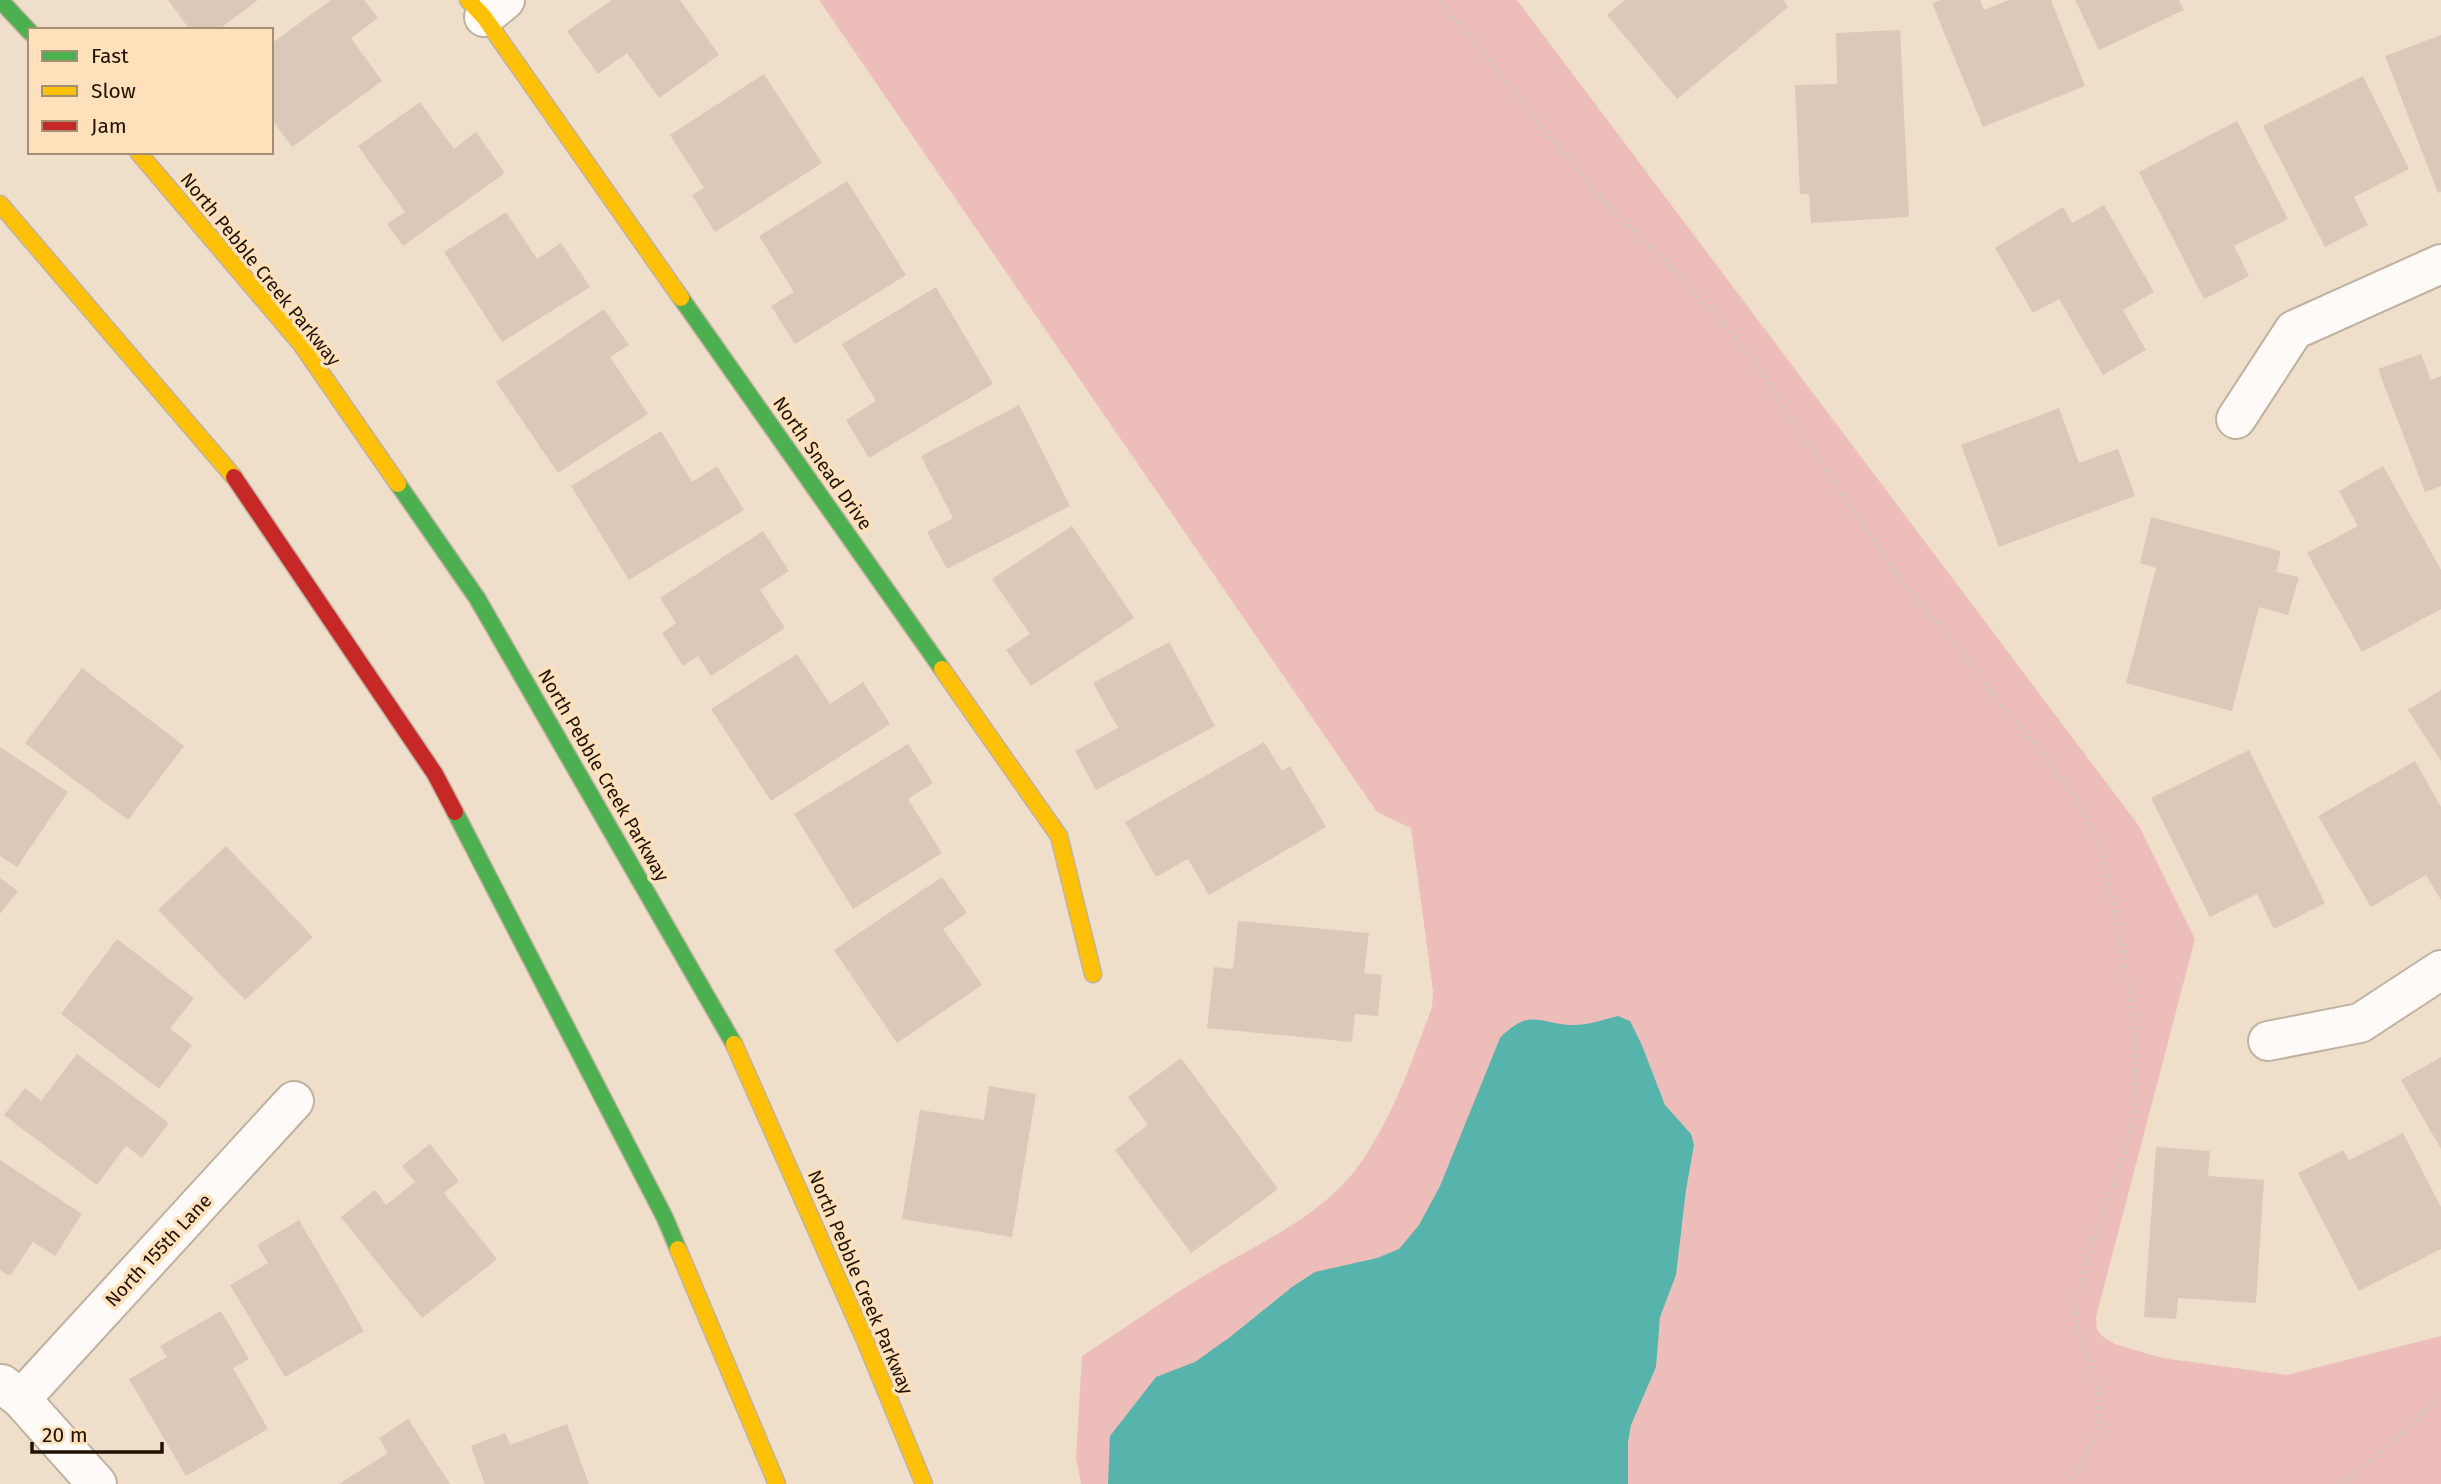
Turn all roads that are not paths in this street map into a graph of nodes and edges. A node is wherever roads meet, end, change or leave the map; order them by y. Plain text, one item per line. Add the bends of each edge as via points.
1 (0, 0) edge
2 (486, 6) edge
3 (28, 30) edge
4 (140, 154) edge
5 (0, 204) edge
6 (2441, 264) edge
7 (2236, 419) dead end
8 (2441, 970) edge
9 (1093, 974) dead end
10 (2268, 1041) dead end
11 (294, 1101) dead end
12 (10, 1391) edge
13 (97, 1484) edge
14 (777, 1484) edge
15 (924, 1484) edge

1 - 3 main road
2 - 9 main road, North Snead Drive via 1059,836
4 - 15 main road, North Pebble Creek Parkway via 301,344 477,598 735,1046
5 - 14 main road via 235,478 435,774 665,1218
6 - 7 street via 2294,330
8 - 10 street via 2360,1023
11 - 12 street, North 155th Lane
12 - 13 street

